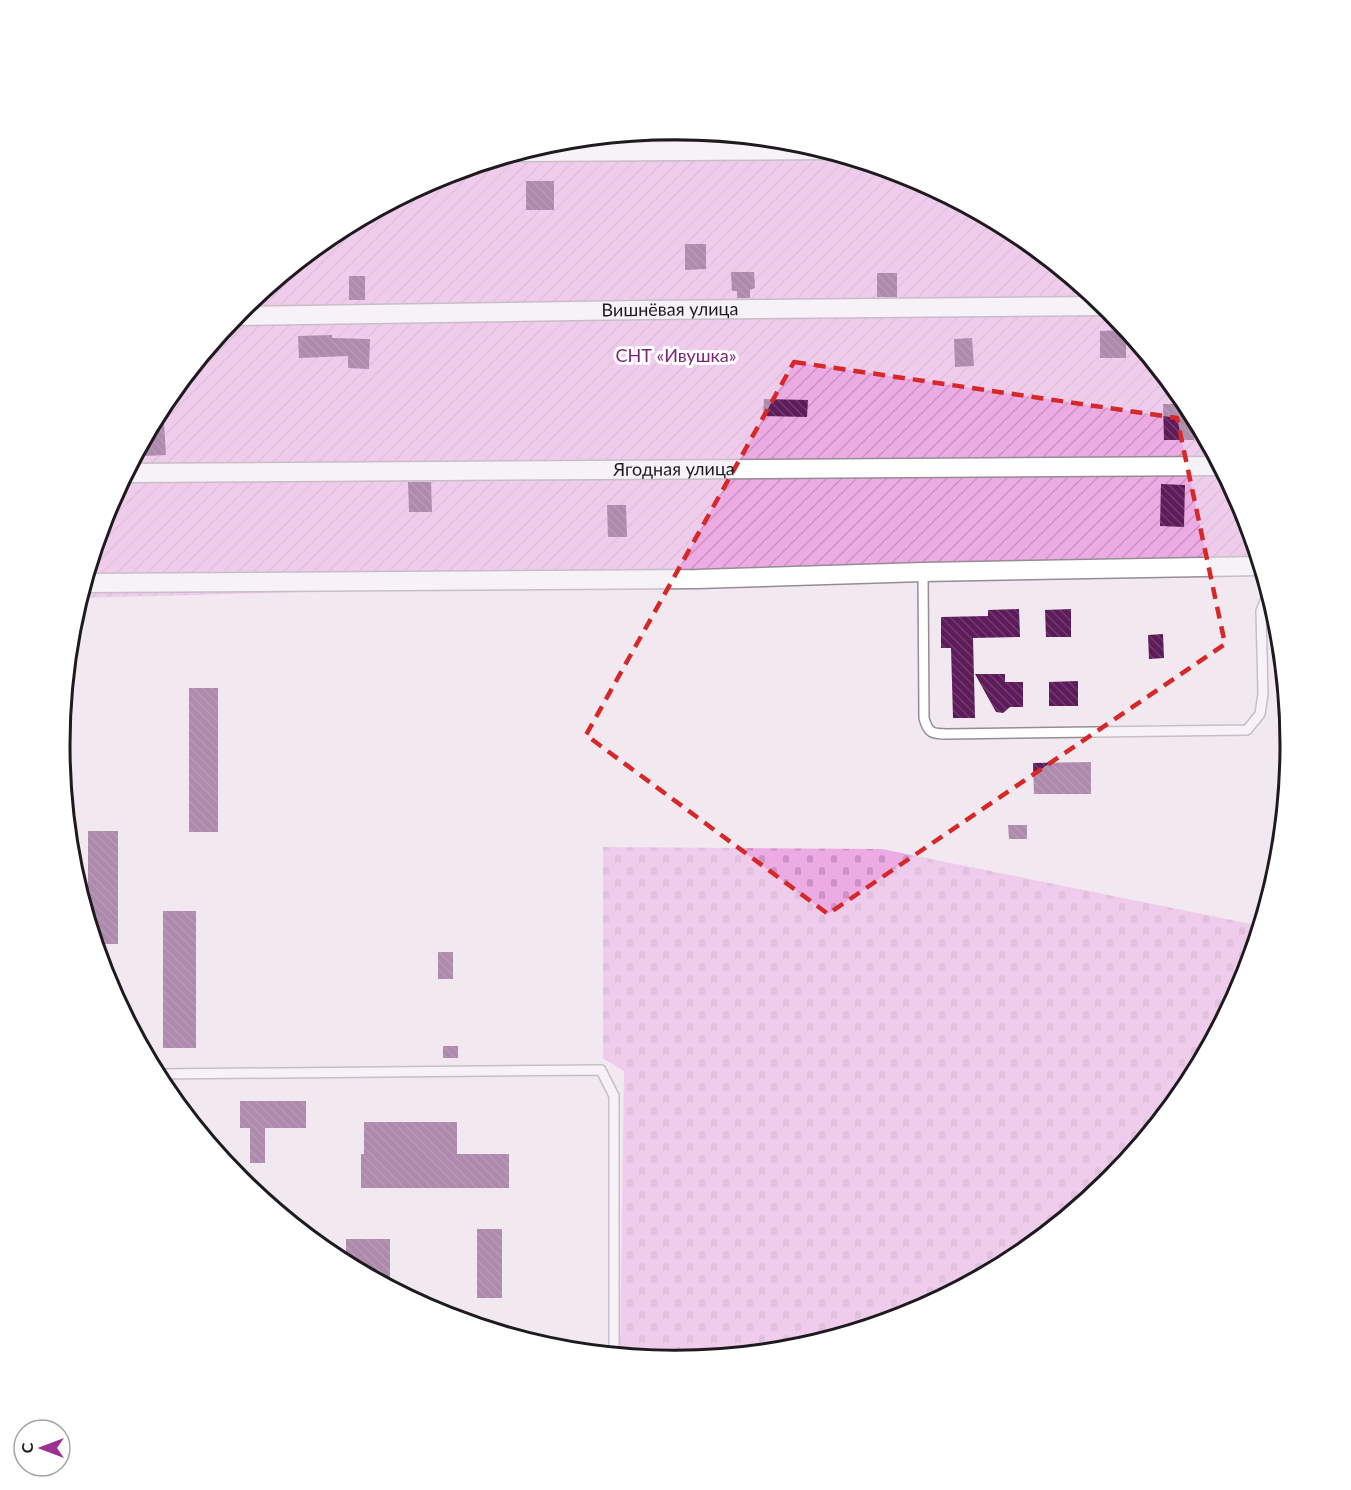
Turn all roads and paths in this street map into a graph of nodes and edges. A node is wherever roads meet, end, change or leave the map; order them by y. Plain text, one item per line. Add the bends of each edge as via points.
1 (784, 150) edge
2 (558, 152) edge
3 (1091, 306) edge
4 (249, 316) edge
5 (1212, 466) edge
6 (135, 473) edge
7 (1253, 566) edge
8 (922, 572) junction
9 (93, 583) edge
10 (1264, 604) edge
11 (168, 1074) edge
12 (614, 1347) edge

1 - 2 street
3 - 4 street, Вишнёвая улица
5 - 6 street, Ягодная улица
7 - 8 street
8 - 9 street via 697,579
8 - 10 lane via 924,718 934,734 1247,730 1260,714 1263,694
11 - 12 lane via 601,1070 614,1096

